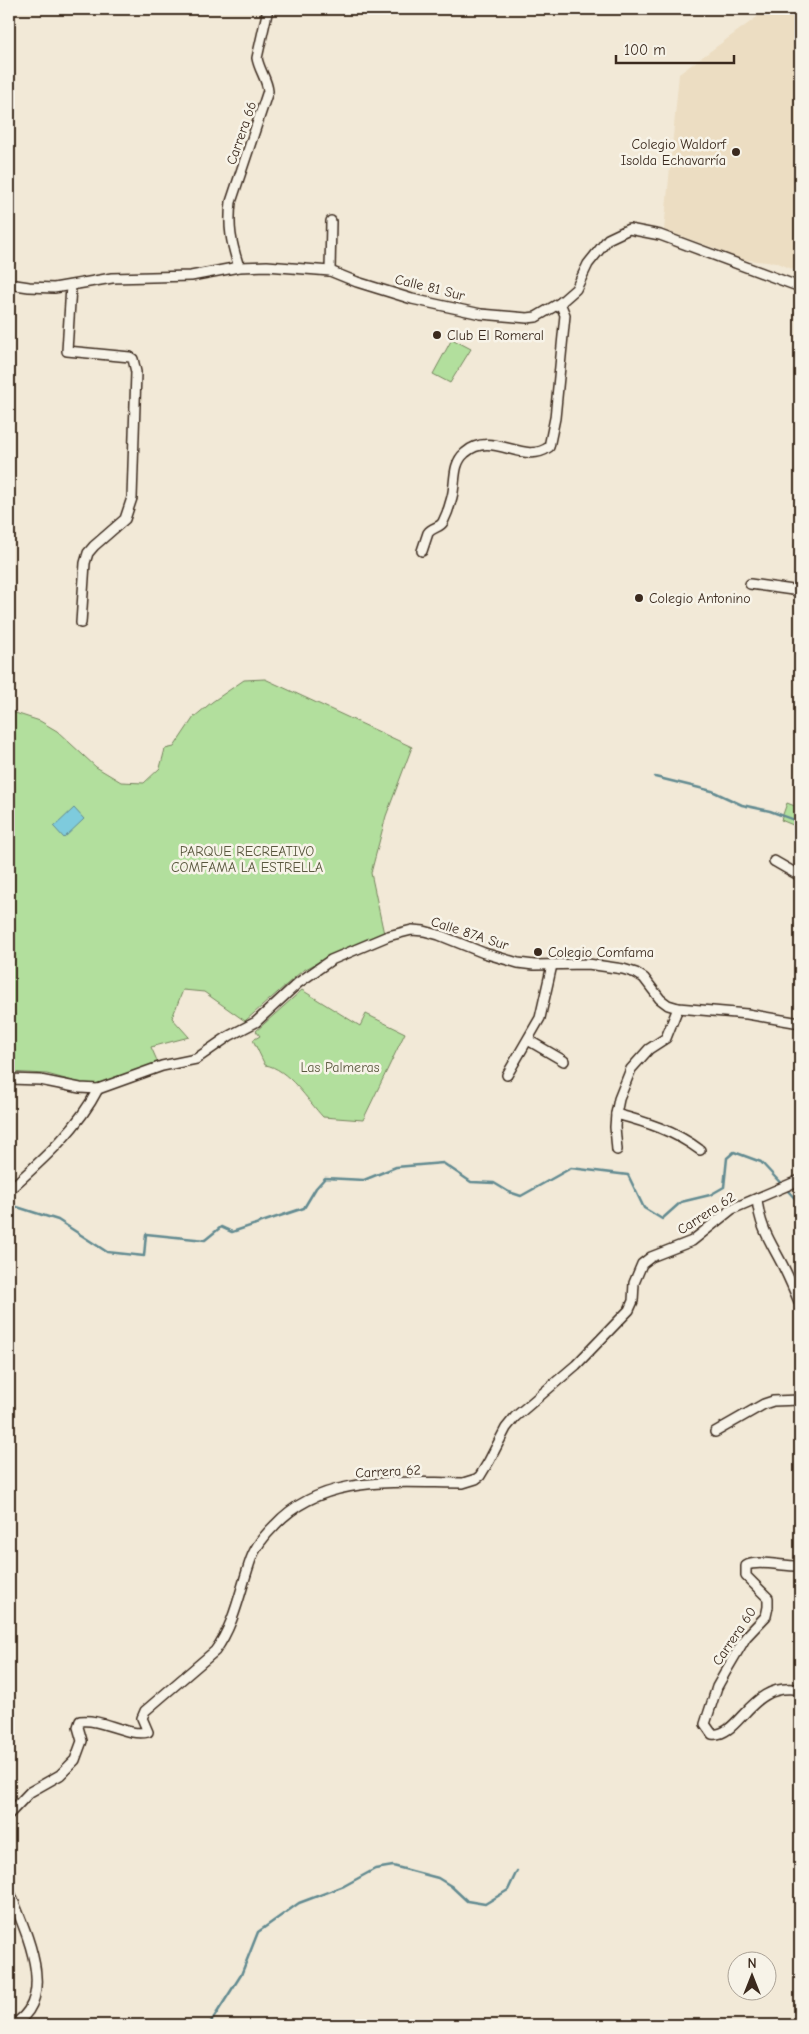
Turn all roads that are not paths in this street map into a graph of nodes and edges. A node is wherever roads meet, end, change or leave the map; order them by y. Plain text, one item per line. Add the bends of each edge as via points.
1 (268, 9) edge
2 (332, 221) dead end
3 (239, 266) junction
4 (330, 271) junction
5 (9, 284) edge
6 (71, 286) junction
7 (800, 287) edge
8 (560, 303) junction
9 (422, 551) dead end
10 (750, 584) dead end
11 (800, 591) edge
12 (81, 622) dead end
13 (774, 861) dead end
14 (800, 876) edge
15 (552, 964) junction
16 (678, 1008) junction
17 (800, 1023) edge
18 (528, 1040) junction
19 (564, 1061) dead end
20 (507, 1075) dead end
21 (9, 1078) edge
22 (98, 1089) junction
23 (616, 1114) junction
24 (617, 1150) dead end
25 (700, 1150) dead end
26 (800, 1180) edge
27 (9, 1190) edge
28 (757, 1199) junction
29 (800, 1304) edge
30 (800, 1400) edge
31 (715, 1432) dead end
32 (800, 1566) edge
33 (800, 1690) edge
34 (9, 1814) edge
35 (9, 1890) edge
36 (12, 2025) edge

1 - 3 street, Carrera 66 via 257,58 268,91 231,202 229,219 230,238
2 - 4 street
3 - 4 street, Calle 81 Sur
3 - 6 street, Calle 81 Sur via 191,276 112,278
4 - 8 street, Calle 81 Sur via 412,299 482,314 536,317
5 - 6 street, Calle 81 Sur
6 - 12 street via 67,351 130,357 136,372 132,498 125,519 88,553
7 - 8 street, Calle 81 Sur via 660,235 629,229 608,239 588,264 576,289
8 - 9 street via 565,315 549,447 525,452 486,444 474,446 464,454 457,464 452,497 442,524 428,533
10 - 11 street
13 - 14 street
15 - 16 street, Calle 87A Sur via 608,966 636,973 660,999
15 - 18 street via 544,1008
15 - 22 street, Calle 87A Sur via 518,963 424,931 401,932 332,960 298,983 256,1022 196,1059 162,1066
16 - 17 street, Calle 87A Sur
16 - 23 street via 666,1038 649,1049 631,1068
18 - 19 street
18 - 20 street
21 - 22 street, Calle 87A Sur
22 - 27 street via 74,1126
23 - 24 street
23 - 25 street via 667,1130
26 - 28 street, Carrera 62
28 - 29 street via 764,1232
28 - 34 street, Carrera 62 via 732,1209 692,1240 642,1264 634,1283 629,1310 576,1365 515,1417 476,1479 463,1483 360,1483 303,1501 290,1510 258,1544 234,1614 215,1651 143,1713 148,1732 92,1721 80,1722 82,1741 75,1760 60,1775 30,1792
30 - 31 street via 764,1404
32 - 33 street, Carrera 60 via 753,1563 746,1566 746,1576 768,1598 766,1616 746,1637 726,1671 705,1724 712,1734 724,1733 768,1693
35 - 36 street via 29,1941 37,1990 28,2013

